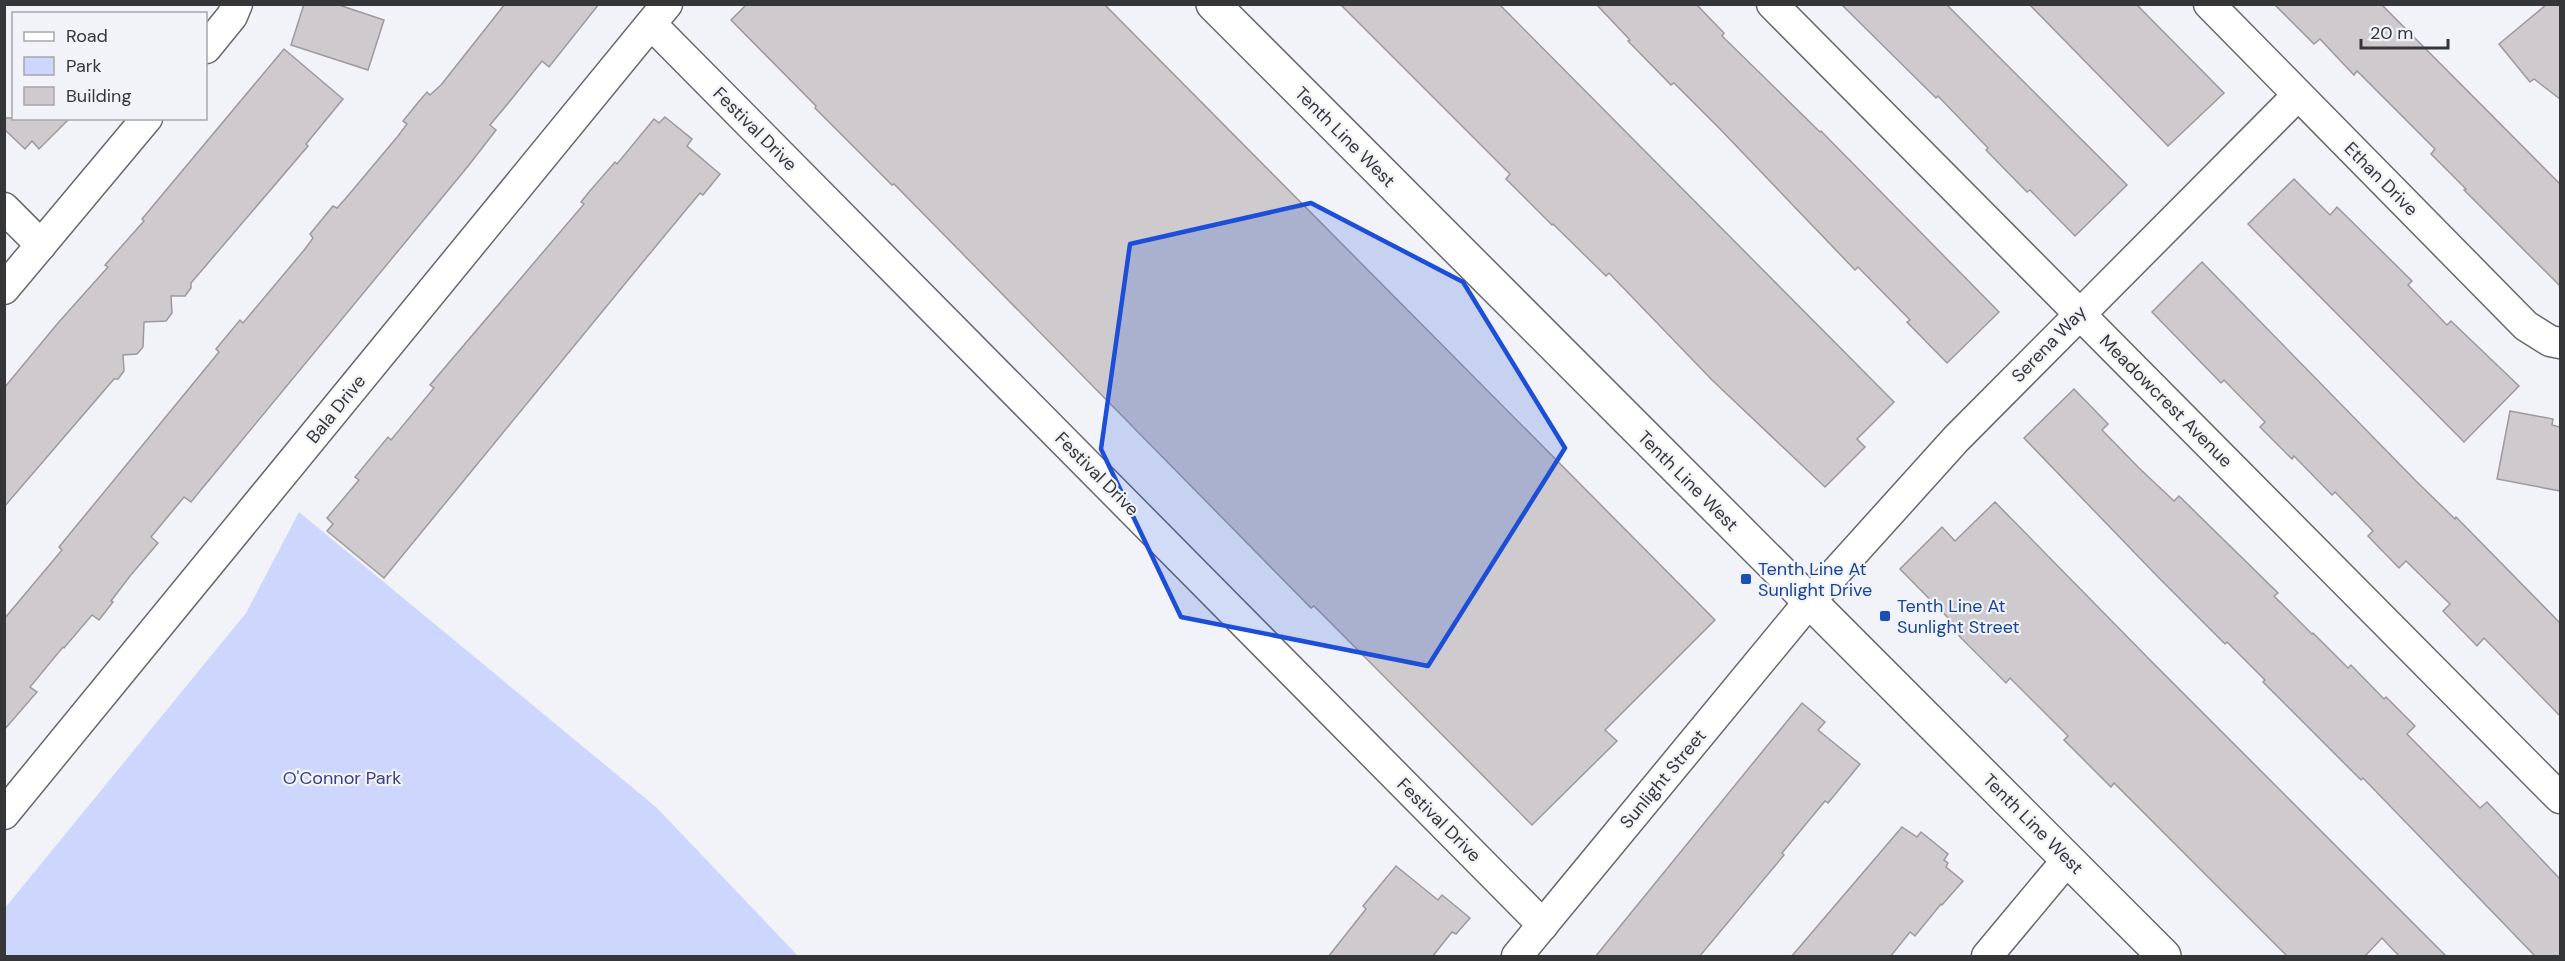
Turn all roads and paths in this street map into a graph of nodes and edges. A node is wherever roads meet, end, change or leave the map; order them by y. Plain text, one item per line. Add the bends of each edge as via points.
1 (237, 4) edge
2 (1213, 4) edge
3 (1772, 4) edge
4 (2209, 4) edge
5 (659, 14) edge
6 (207, 47) edge
7 (2298, 95) junction
8 (145, 120) edge
9 (4, 208) edge
10 (41, 245) junction
11 (4, 289) edge
12 (2079, 314) junction
13 (2560, 343) edge
14 (1809, 602) junction
15 (2560, 798) edge
16 (4, 814) edge
17 (2068, 859) junction
18 (1543, 925) junction
19 (1517, 957) edge
20 (1987, 957) edge
21 (2164, 957) edge

1 - 6 street
2 - 14 street, Tenth Line West
3 - 12 street, Meadowcrest Avenue
4 - 7 street, Ethan Drive
5 - 16 street, Bala Drive
5 - 18 street, Festival Drive
7 - 12 street, Serena Way
7 - 13 street, Ethan Drive via 2526,326
8 - 10 street
9 - 10 street
10 - 11 street
12 - 14 street, Serena Way via 1956,439
12 - 15 street, Meadowcrest Avenue
14 - 17 street, Tenth Line West
14 - 18 street, Sunlight Street
17 - 20 street
17 - 21 street, Tenth Line West
18 - 19 street, Sunlight Street

